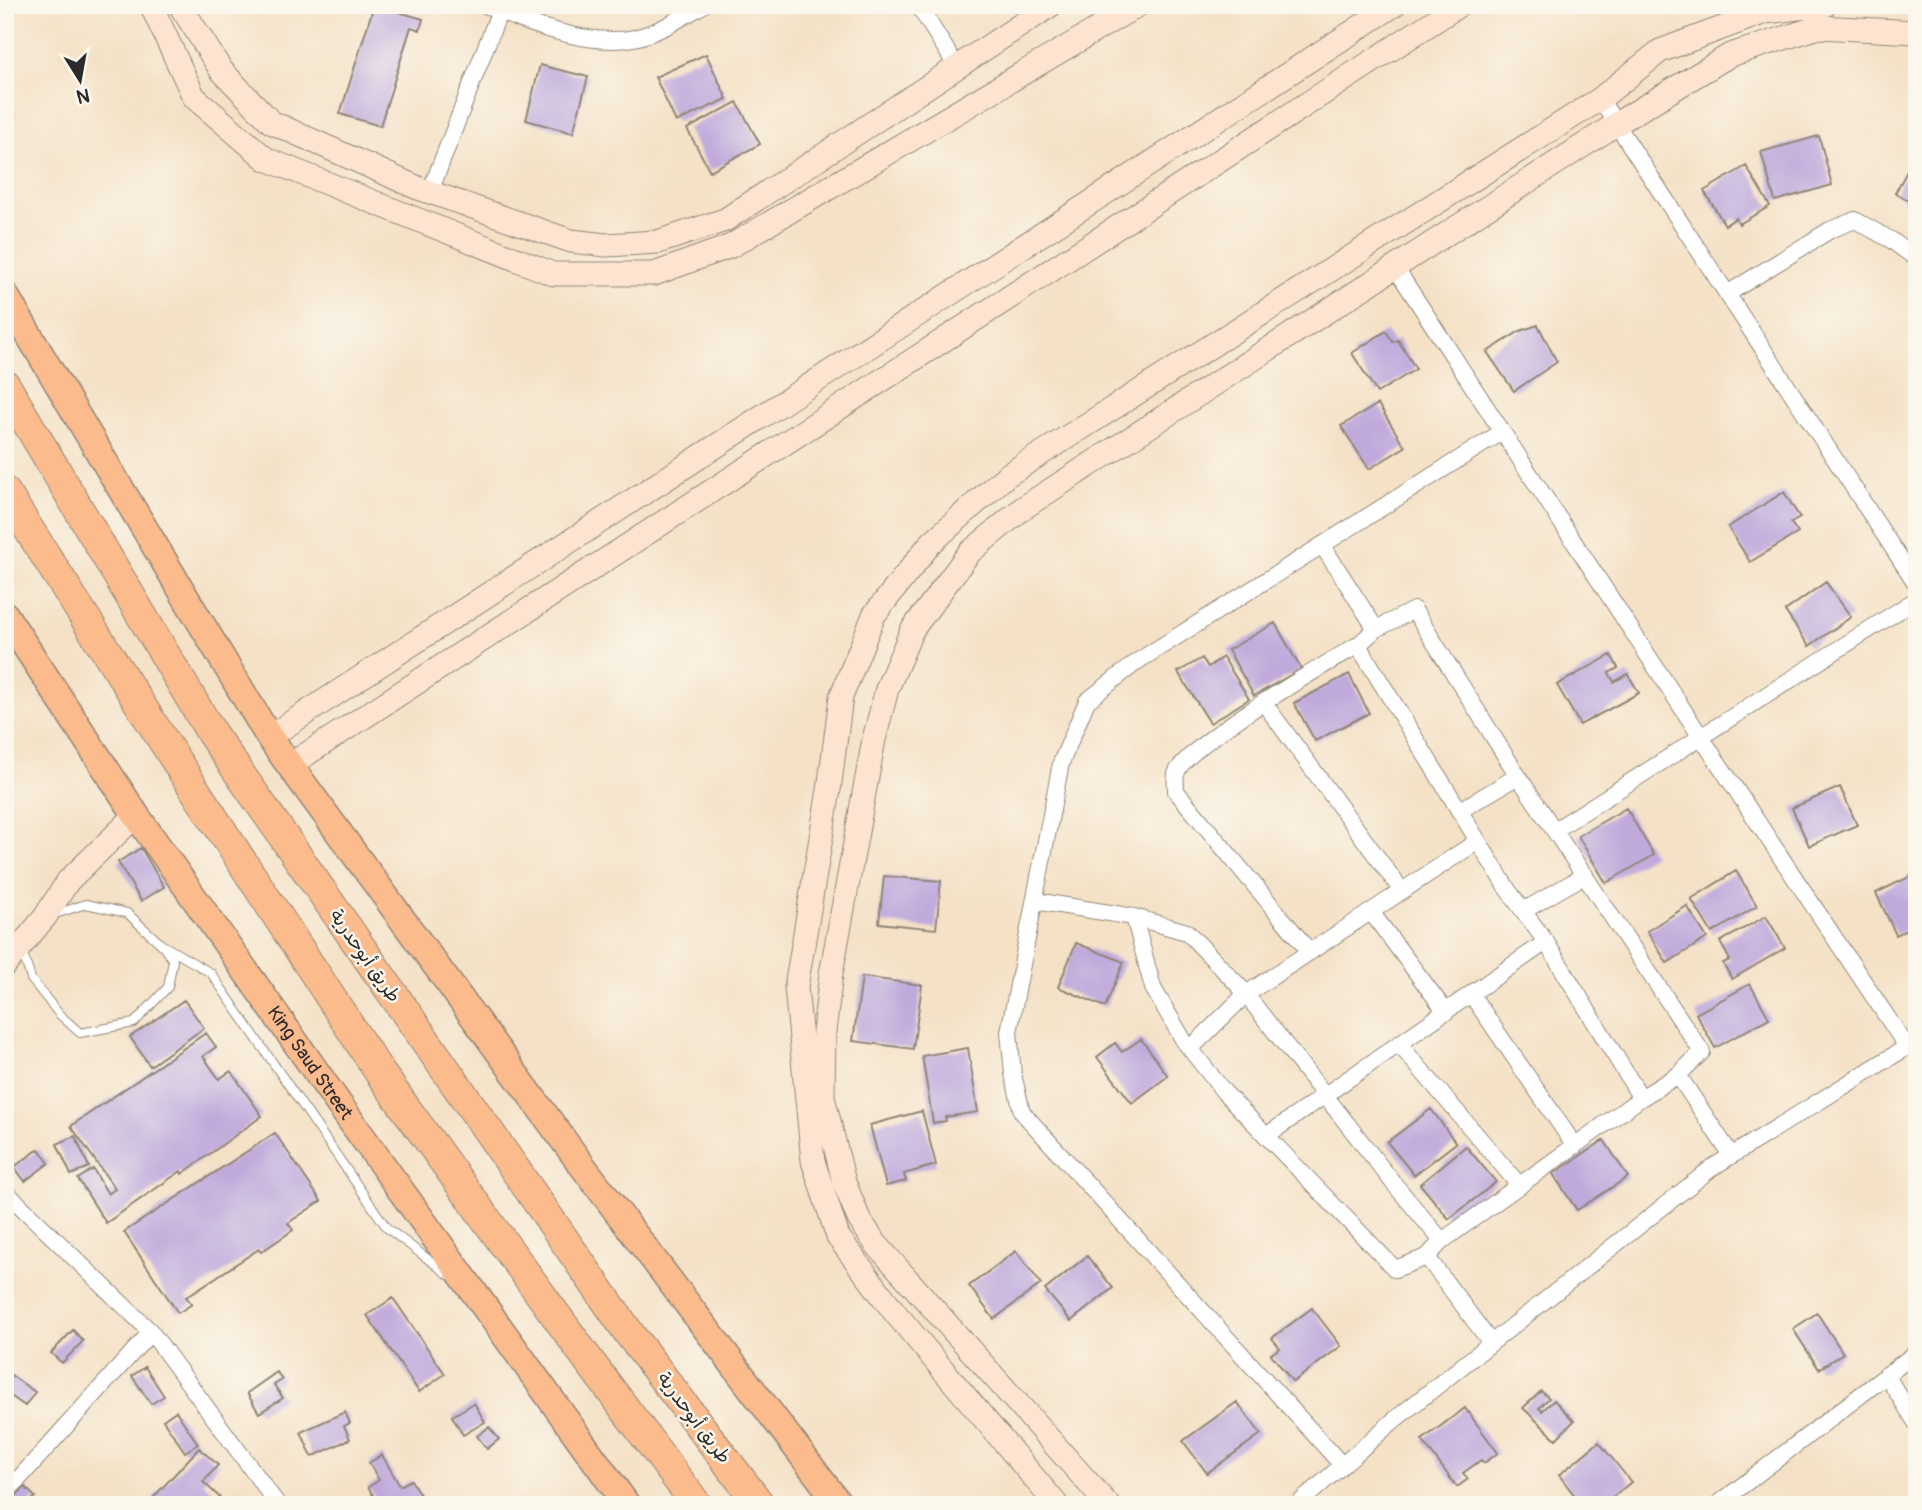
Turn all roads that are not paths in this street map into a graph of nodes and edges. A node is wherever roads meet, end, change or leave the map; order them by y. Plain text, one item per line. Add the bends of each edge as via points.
1 (151, 5) edge
2 (180, 5) edge
3 (703, 5) edge
4 (918, 5) edge
5 (1051, 5) edge
6 (1138, 5) edge
7 (1394, 5) edge
8 (1459, 5) edge
9 (1825, 5) edge
10 (496, 7) edge
11 (1917, 32) edge
12 (957, 67) junction
13 (1600, 99) junction
14 (1616, 124) junction
15 (430, 192) junction
16 (1917, 259) edge
17 (1395, 267) junction
18 (5, 295) edge
19 (1727, 295) junction
20 (5, 385) edge
21 (1502, 432) junction
22 (5, 492) edge
23 (1322, 545) junction
24 (1917, 585) edge
25 (1917, 599) edge
26 (5, 615) edge
27 (1376, 629) junction
28 (1358, 645) junction
29 (1264, 703) junction
30 (269, 737) junction
31 (1701, 737) junction
32 (289, 765) junction
33 (1518, 776) junction
34 (1459, 811) junction
35 (136, 815) junction
36 (1555, 830) junction
37 (1478, 841) junction
38 (1585, 875) junction
39 (1402, 891) junction
40 (1035, 901) junction
41 (1523, 911) junction
42 (1371, 912) junction
43 (46, 917) junction
44 (1134, 917) junction
45 (1546, 942) junction
46 (161, 944) junction
47 (21, 946) junction
48 (1310, 952) junction
49 (5, 965) edge
50 (1246, 994) junction
51 (1471, 994) junction
52 (1446, 1012) junction
53 (1399, 1044) junction
54 (1912, 1047) edge
55 (1190, 1049) junction
56 (1678, 1075) junction
57 (1325, 1095) junction
58 (1641, 1098) junction
59 (1266, 1136) junction
60 (1575, 1146) junction
61 (1731, 1155) junction
62 (1520, 1186) junction
63 (5, 1191) edge
64 (1442, 1241) junction
65 (1427, 1257) junction
66 (478, 1297) junction
67 (151, 1332) junction
68 (1491, 1343) junction
69 (1917, 1352) edge
70 (1886, 1376) junction
71 (1917, 1424) edge
72 (1342, 1465) junction
73 (5, 1494) edge
74 (278, 1505) edge
75 (627, 1505) edge
76 (697, 1505) edge
77 (760, 1505) edge
78 (840, 1505) edge
79 (1057, 1505) edge
80 (1108, 1505) edge
81 (1297, 1505) edge
82 (1717, 1505) edge

1 - 6 street via 194,97 266,159 552,274 654,274 731,246
2 - 15 street via 220,70 271,122
3 - 10 street via 662,29 633,38 599,40 556,30
4 - 12 street
5 - 12 street
7 - 30 street
8 - 32 street
9 - 13 street via 1765,12 1660,51
10 - 15 street
11 - 14 street via 1819,27 1730,55
12 - 15 street via 725,220 658,242 606,245 571,241
13 - 14 street
13 - 79 street via 1006,476 930,544 874,615 841,696 796,987 813,1161 838,1237 896,1314
14 - 17 street
14 - 19 street
16 - 19 street via 1855,220 1830,230
17 - 21 street
17 - 80 street via 1023,508 969,553 912,630 887,689 874,739 824,1032 823,1097 844,1182 859,1219 876,1244
18 - 30 main road
19 - 24 street
20 - 77 highway, طريق أبوحدرية via 212,734 631,1336
21 - 23 street
21 - 31 street
22 - 76 highway via 380,1073
23 - 27 street
23 - 40 street via 1138,661 1087,701 1061,764
25 - 31 street
26 - 35 main road, King Saud Street
27 - 28 street
27 - 33 street via 1414,610
28 - 29 street
28 - 34 street
29 - 39 street
29 - 48 street via 1190,756 1176,773 1176,791
30 - 32 main road
31 - 36 street
31 - 54 street
32 - 78 main road via 578,1160
33 - 34 street
33 - 36 street
34 - 37 street
35 - 43 street via 68,881
35 - 66 main road, King Saud Street
36 - 38 street
37 - 39 street
37 - 41 street
38 - 41 street
38 - 56 street via 1702,1052
39 - 42 street
40 - 44 street
40 - 72 street via 1009,1032 1022,1112
41 - 45 street
42 - 48 street
42 - 52 street
43 - 46 lane via 86,904 127,913
43 - 47 street
44 - 50 street via 1187,932
44 - 55 street via 1153,988
45 - 51 street
45 - 58 street
46 - 47 lane via 173,960 168,987 134,1023 80,1033 31,979
46 - 66 lane via 211,973 387,1228
47 - 49 street
48 - 50 street
50 - 55 street
50 - 57 street
51 - 52 street
51 - 60 street
52 - 53 street
53 - 57 street
53 - 62 street
54 - 61 street
55 - 59 street
56 - 58 street
56 - 61 street
57 - 59 street
57 - 64 street
58 - 60 street
59 - 65 street via 1395,1269
60 - 62 street
61 - 68 street
62 - 64 street
63 - 67 street
64 - 65 street
65 - 68 street
66 - 75 main road, King Saud Street
67 - 73 street
67 - 74 street
68 - 72 street
69 - 70 street
70 - 71 street
70 - 82 street
72 - 81 street

